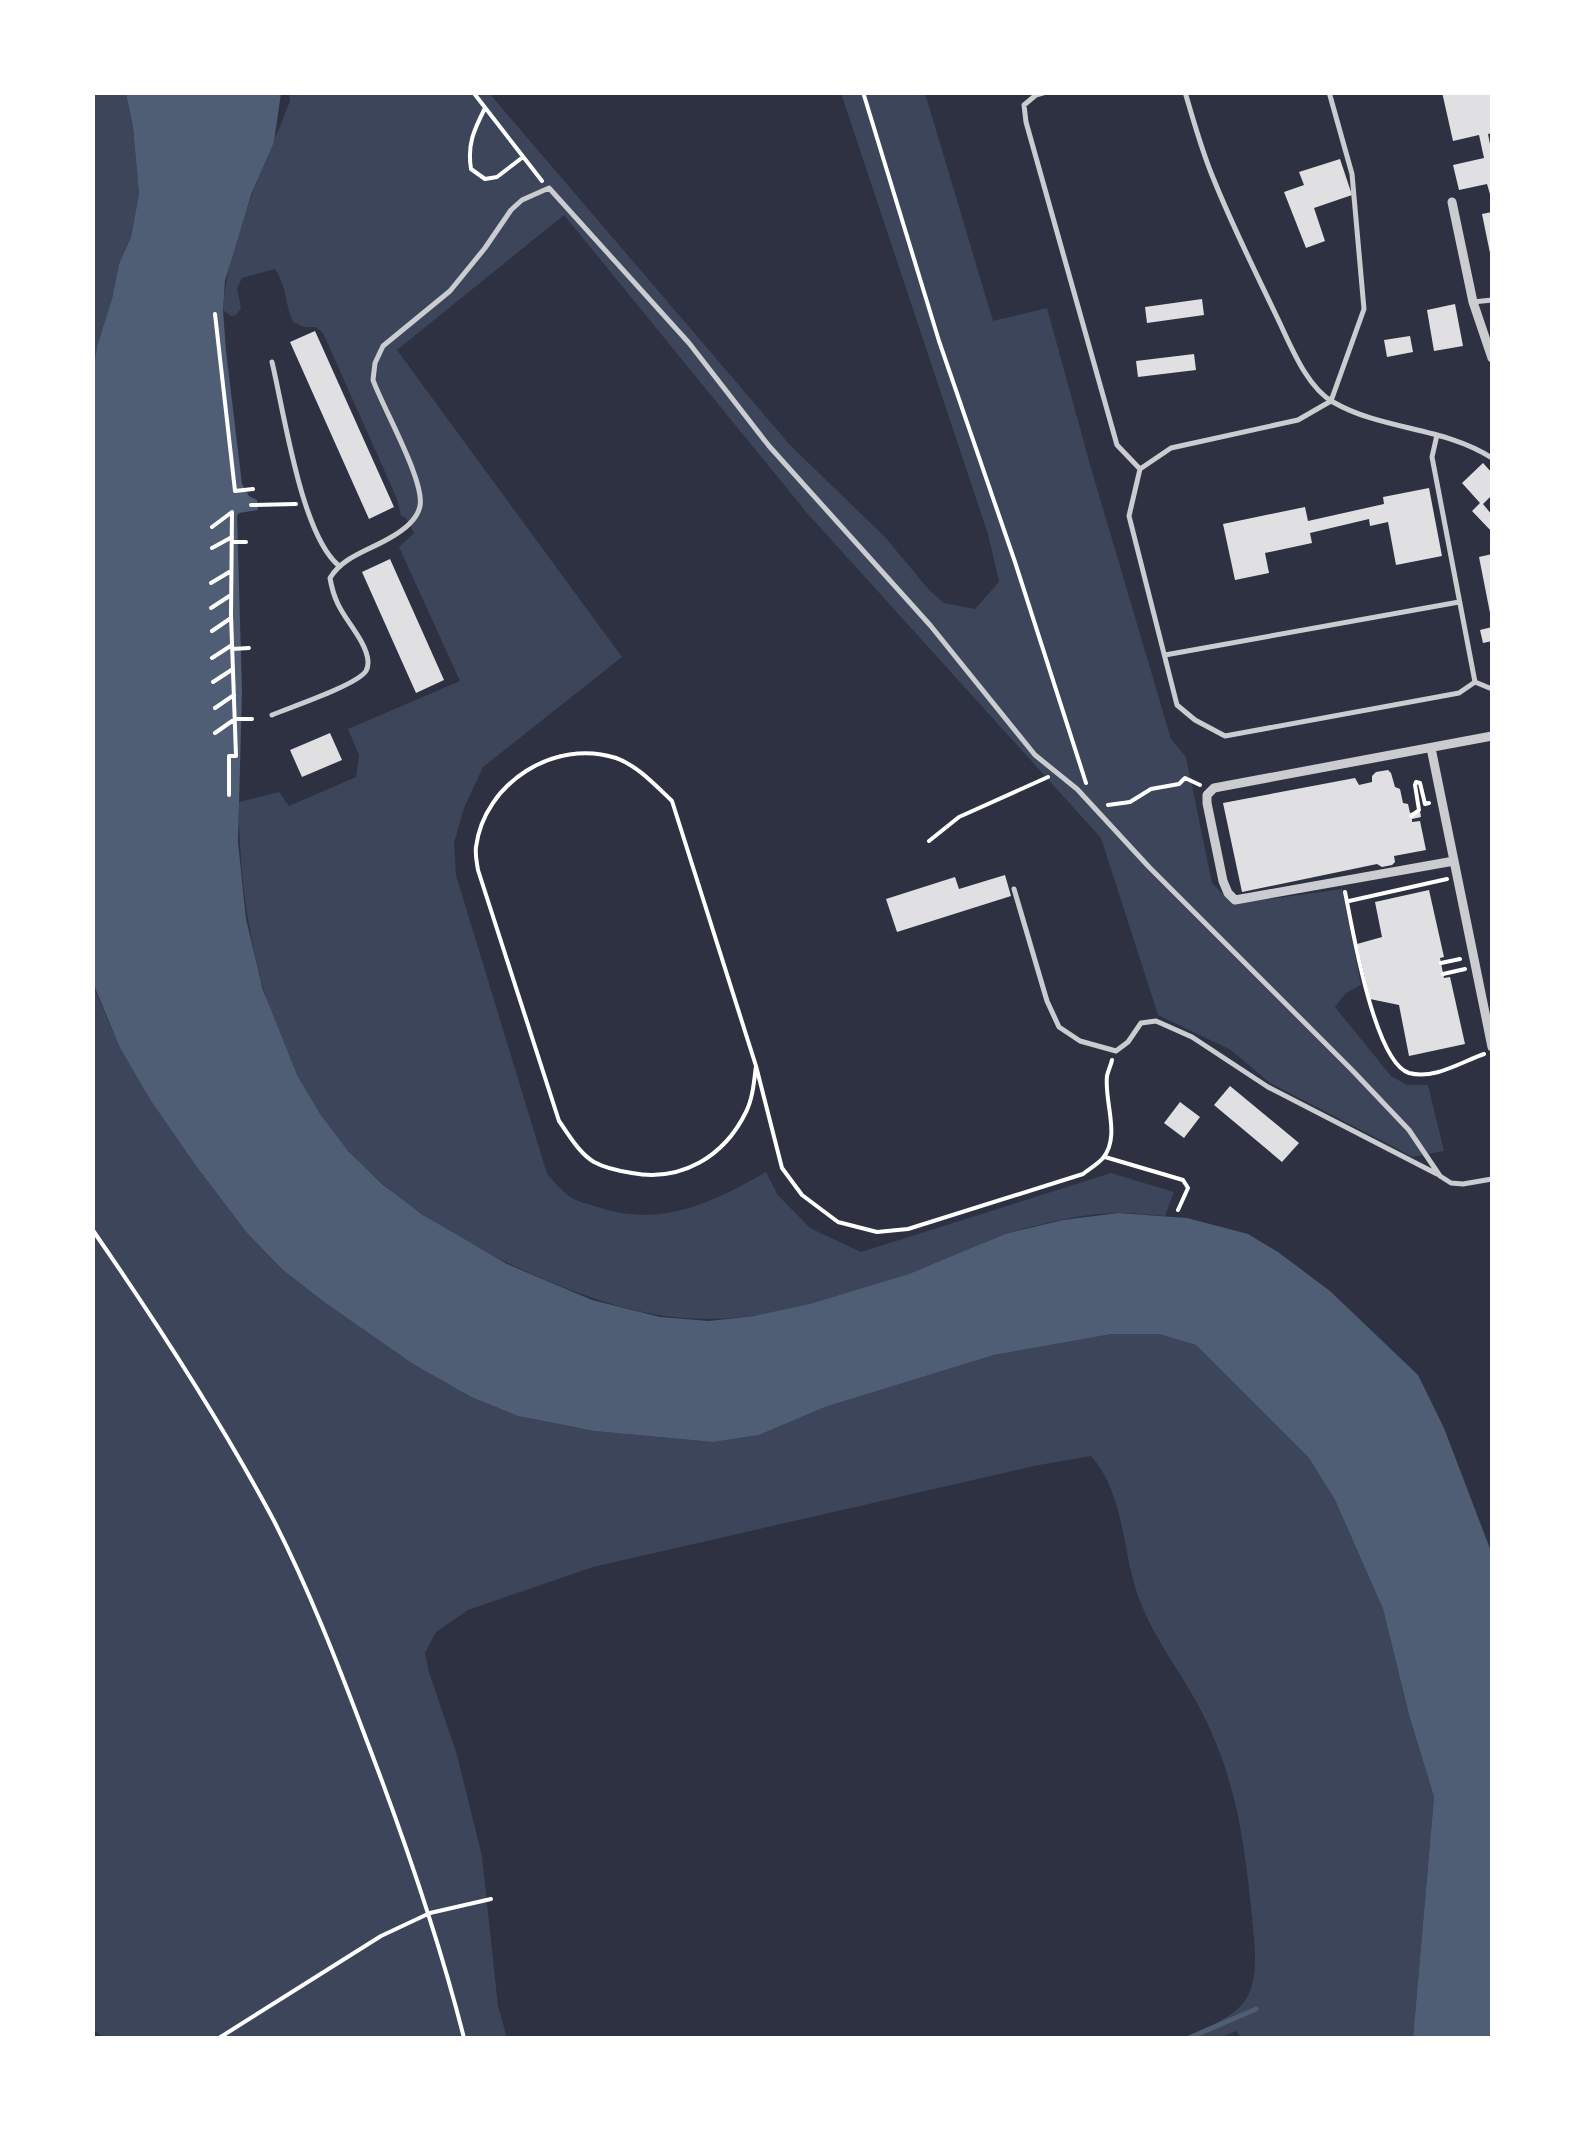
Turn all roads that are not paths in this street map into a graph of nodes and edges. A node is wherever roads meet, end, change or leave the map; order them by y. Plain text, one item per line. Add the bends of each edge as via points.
1 (1046, 92) edge
2 (1185, 92) edge
3 (1329, 92) edge
4 (1452, 202) dead end
5 (1492, 300) edge
6 (1473, 302) junction
7 (1492, 358) edge
8 (272, 362) dead end
9 (1330, 402) junction
10 (1437, 435) junction
11 (1492, 458) edge
12 (1140, 469) junction
13 (338, 565) junction
14 (1459, 602) junction
15 (1164, 654) junction
16 (1475, 682) junction
17 (1492, 689) edge
18 (272, 715) dead end
19 (1492, 736) edge
20 (1431, 748) junction
21 (1454, 862) junction
22 (1014, 889) dead end
23 (1492, 1050) edge
24 (1440, 1176) junction
25 (1492, 1180) edge

1 - 12 lane via 1024,105 1026,122 1117,445
2 - 9 lane via 1241,243 1304,373
3 - 9 lane via 1352,174 1364,309
4 - 6 street
5 - 6 lane
6 - 7 street
8 - 13 lane via 309,519
9 - 10 lane
9 - 12 lane via 1298,420 1171,448
10 - 11 lane
10 - 14 lane via 1432,458
12 - 15 lane via 1129,516
13 - 18 lane via 330,578 333,595 363,643 365,672
13 - 24 lane via 390,538 420,507 420,487 373,380 383,346 450,291 511,210 549,188 689,343 1035,755 1077,789 1352,1070 1409,1130
14 - 15 lane
14 - 16 lane
15 - 16 lane via 1177,704 1225,736 1459,693
16 - 17 lane
19 - 20 street
20 - 21 street
20 - 21 street via 1214,788 1207,804 1223,881 1236,900
21 - 23 street
22 - 24 lane via 1059,1027 1116,1051 1141,1023 1156,1021
24 - 25 lane via 1463,1184

